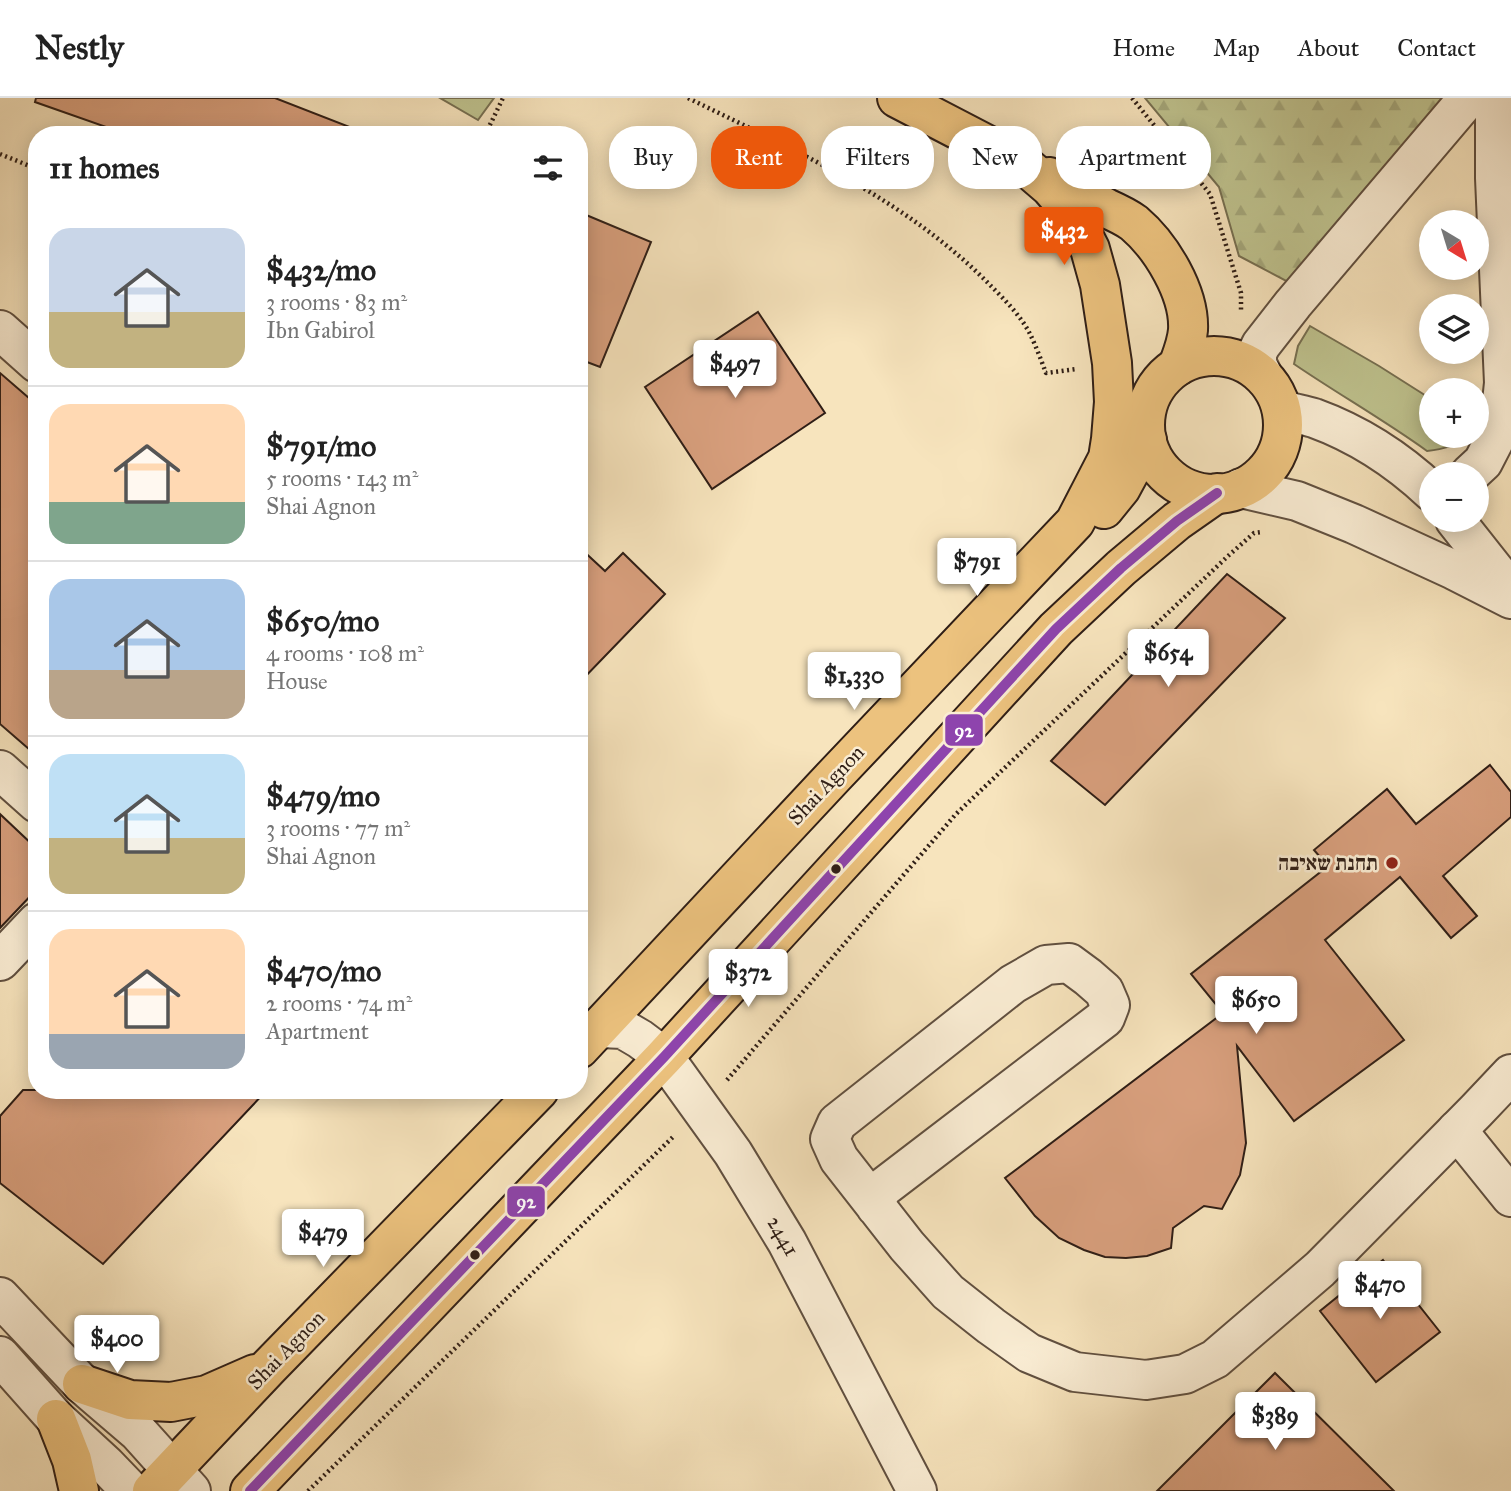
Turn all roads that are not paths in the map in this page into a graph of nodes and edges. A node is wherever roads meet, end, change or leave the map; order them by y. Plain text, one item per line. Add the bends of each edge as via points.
1 (897, 98) edge
2 (1468, 98) edge
3 (1494, 98) edge
4 (951, 126) edge
5 (1042, 173) edge
6 (1042, 179) edge
7 (0, 330) edge
8 (28, 355) edge
9 (1178, 366) junction
10 (1262, 374) junction
11 (1282, 410) junction
12 (1147, 440) junction
13 (1483, 462) edge
14 (1419, 480) edge
15 (1229, 491) junction
16 (1464, 532) edge
17 (1511, 591) edge
18 (1511, 599) edge
19 (0, 770) edge
20 (834, 776) junction
21 (28, 795) edge
22 (28, 931) edge
23 (0, 961) edge
24 (590, 1038) edge
25 (664, 1057) junction
26 (1511, 1074) edge
27 (530, 1099) edge
28 (1457, 1130) junction
29 (1511, 1197) edge
30 (876, 1207) junction
31 (0, 1297) edge
32 (0, 1356) edge
33 (269, 1367) junction
34 (82, 1384) junction
35 (55, 1419) junction
36 (172, 1484) edge
37 (79, 1491) edge
38 (131, 1491) edge
39 (250, 1491) edge
40 (917, 1491) edge

1 - 4 main road
2 - 10 street via 1261,345 1257,364
3 - 13 street via 1504,383 1499,431
5 - 9 main road via 1132,222 1164,258 1178,284 1188,328
6 - 20 main road, Shai Agnon via 1068,208 1090,249 1101,285 1114,402 1108,458 1076,522
7 - 8 street
9 - 10 main road via 1197,358 1229,357
9 - 12 main road via 1161,380 1150,399
10 - 11 main road via 1275,390
11 - 14 street via 1314,418 1371,444
11 - 15 main road via 1281,441 1266,470
12 - 15 main road via 1166,474 1181,485 1199,492
12 - 20 main road via 1121,488 1090,527
15 - 18 street via 1297,501 1354,524 1442,581
15 - 25 main road via 1177,522 1056,629
16 - 17 street
19 - 21 street
20 - 24 main road, Shai Agnon
22 - 23 street
24 - 25 street, 2441 via 623,1029
25 - 39 main road
25 - 40 street, 2441 via 733,1153 787,1242
26 - 28 street
27 - 33 main road, Shai Agnon
28 - 29 street
28 - 30 street via 1320,1269 1215,1359 1185,1374 1146,1380 1075,1373 1029,1353 948,1292
30 - 30 street via 880,1190 1105,1018 1110,1005 1104,990 1069,963 1046,965 1013,984 837,1123 830,1139 838,1159
31 - 34 street
32 - 35 street
33 - 34 main road via 207,1395 171,1402 130,1400
33 - 36 main road, Shai Agnon
34 - 36 street via 138,1432
35 - 37 main road
35 - 38 street

